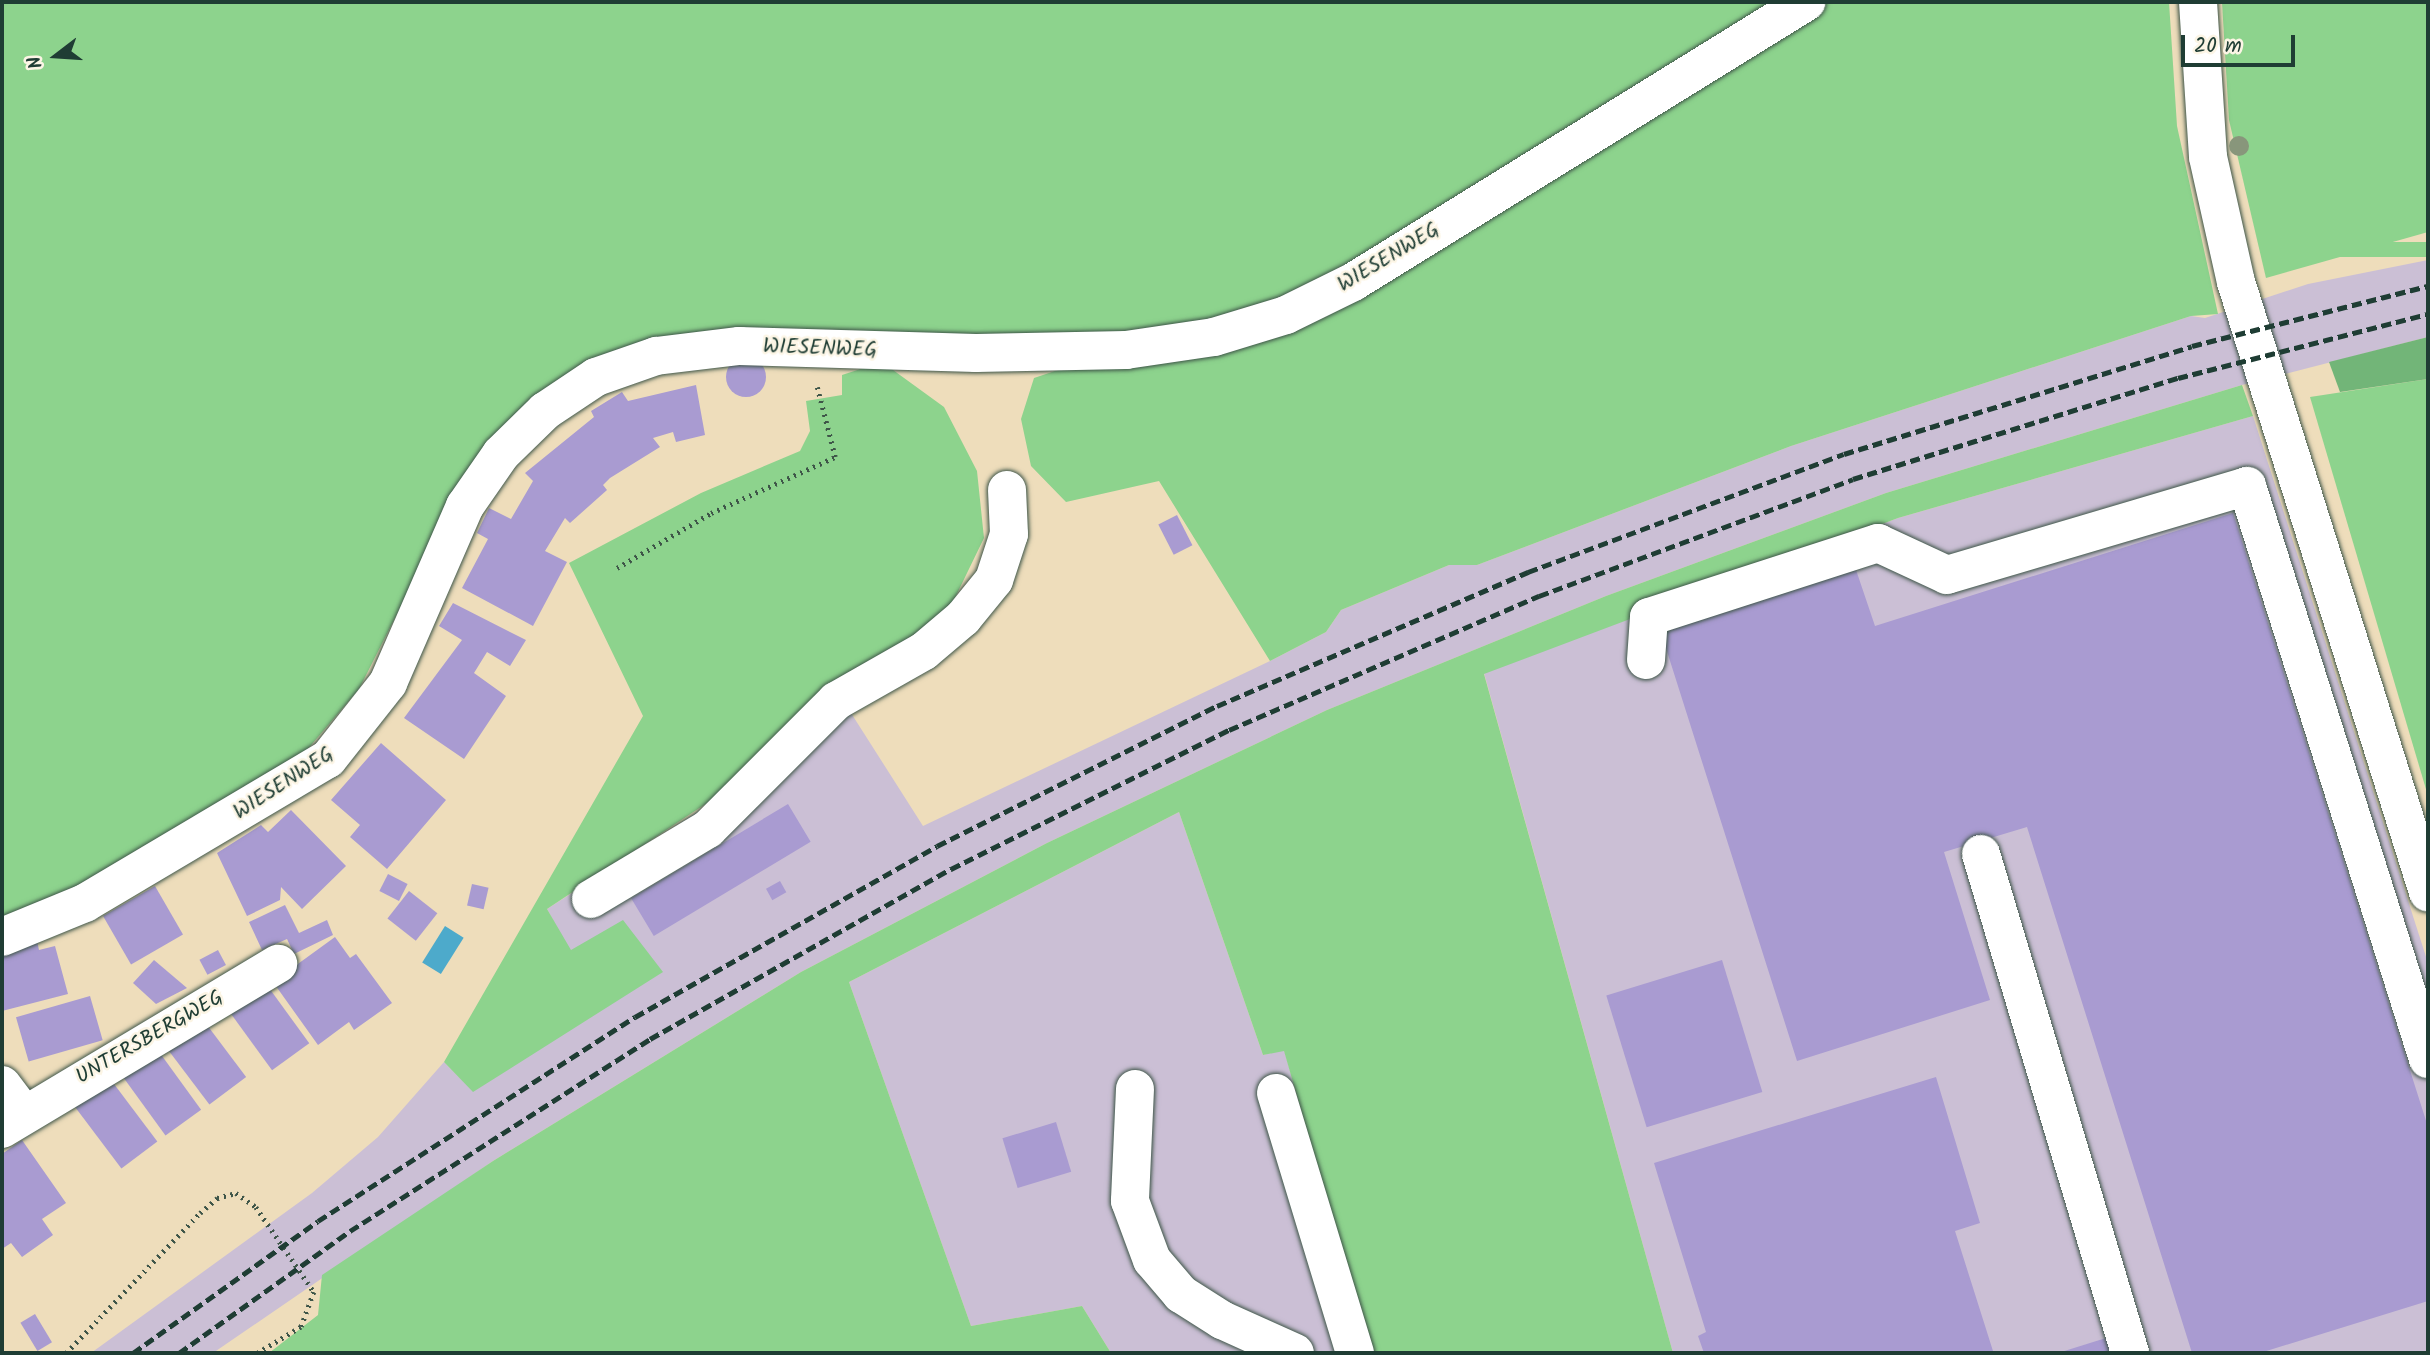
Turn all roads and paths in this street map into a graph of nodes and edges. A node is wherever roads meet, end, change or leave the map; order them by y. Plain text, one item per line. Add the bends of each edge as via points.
1 (1806, 2) edge
2 (2198, 2) edge
3 (805, 349) junction
4 (1007, 489) dead end
5 (617, 568) dead end
6 (1646, 660) dead end
7 (1981, 854) dead end
8 (2428, 892) edge
9 (590, 900) dead end
10 (2, 937) edge
11 (278, 964) dead end
12 (2428, 1059) edge
13 (1135, 1089) dead end
14 (1276, 1093) dead end
15 (9, 1109) edge
16 (66, 1353) edge
17 (258, 1353) edge
18 (1295, 1353) edge
19 (1355, 1353) edge
20 (2130, 1353) edge

1 - 3 street, WIESENWEG via 1353,282 1286,315 1214,337 1126,350
2 - 8 street via 2208,157 2236,282
3 - 5 path via 835,457 711,513
3 - 10 street, WIESENWEG via 739,346 656,356 596,377 545,411 500,454 465,506 388,683 328,759 85,903
4 - 9 street via 1009,534 994,580 963,618 924,651 836,701 708,829
6 - 12 street via 1649,617 1878,543 1947,575 2247,486
7 - 20 street
11 - 15 street, UNTERSBERGWEG
13 - 18 street via 1130,1201 1152,1260 1181,1294 1212,1314
14 - 19 street
16 - 17 path via 200,1213 217,1198 236,1194 256,1207 314,1292 301,1327

